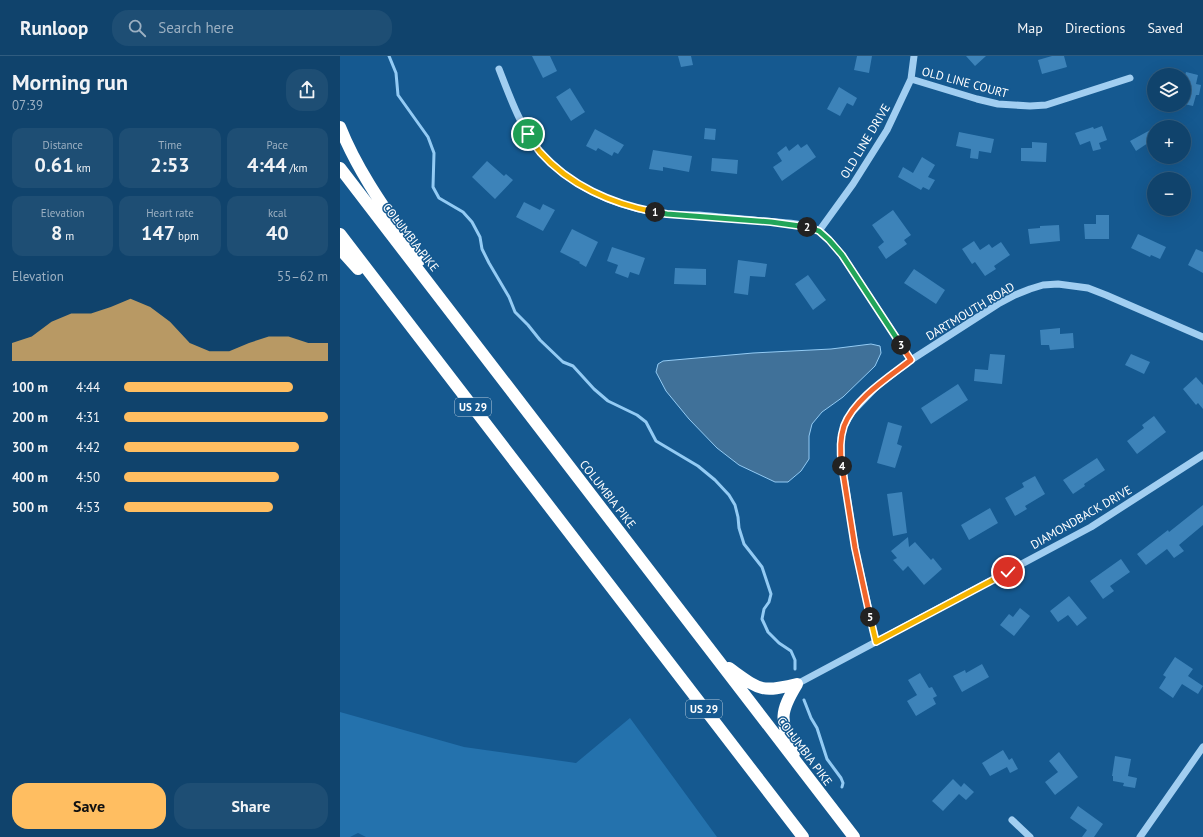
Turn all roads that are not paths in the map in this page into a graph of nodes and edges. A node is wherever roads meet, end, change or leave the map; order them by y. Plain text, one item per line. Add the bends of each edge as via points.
1 (914, 56) edge
2 (499, 69) dead end
3 (1130, 78) dead end
4 (911, 79) junction
5 (340, 127) edge
6 (340, 168) edge
7 (819, 231) junction
8 (340, 234) edge
9 (340, 249) edge
10 (1203, 337) edge
11 (426, 346) junction
12 (911, 360) junction
13 (490, 364) junction
14 (1203, 455) edge
15 (876, 642) junction
16 (719, 661) junction
17 (798, 684) junction
18 (1203, 747) edge
19 (800, 767) junction
20 (1012, 820) dead end
21 (803, 837) edge
22 (854, 837) edge
23 (1030, 837) edge
24 (1140, 837) edge

1 - 4 street, OLD LINE DRIVE
2 - 7 street via 518,116 540,151 569,178 589,191 654,212 771,222
3 - 4 street, OLD LINE COURT via 1046,105 1030,106 998,104
4 - 7 street, OLD LINE DRIVE via 887,130
5 - 13 highway via 357,165
6 - 13 highway, COLUMBIA PIKE
7 - 12 street via 842,255
8 - 11 highway, US 29
9 - 11 highway
10 - 12 street, DARTMOUTH ROAD via 1088,288 1043,285 998,304
11 - 21 highway, US 29
12 - 15 street, DARTMOUTH ROAD via 863,399 844,426 841,438 841,457 851,525
13 - 16 highway, COLUMBIA PIKE
14 - 15 street, DIAMONDBACK DRIVE via 1091,527
15 - 17 street, DIAMONDBACK DRIVE
16 - 17 highway via 757,687 780,688
16 - 19 highway, COLUMBIA PIKE
17 - 19 highway via 788,699 783,717
18 - 24 street
19 - 22 highway, COLUMBIA PIKE
20 - 23 street

